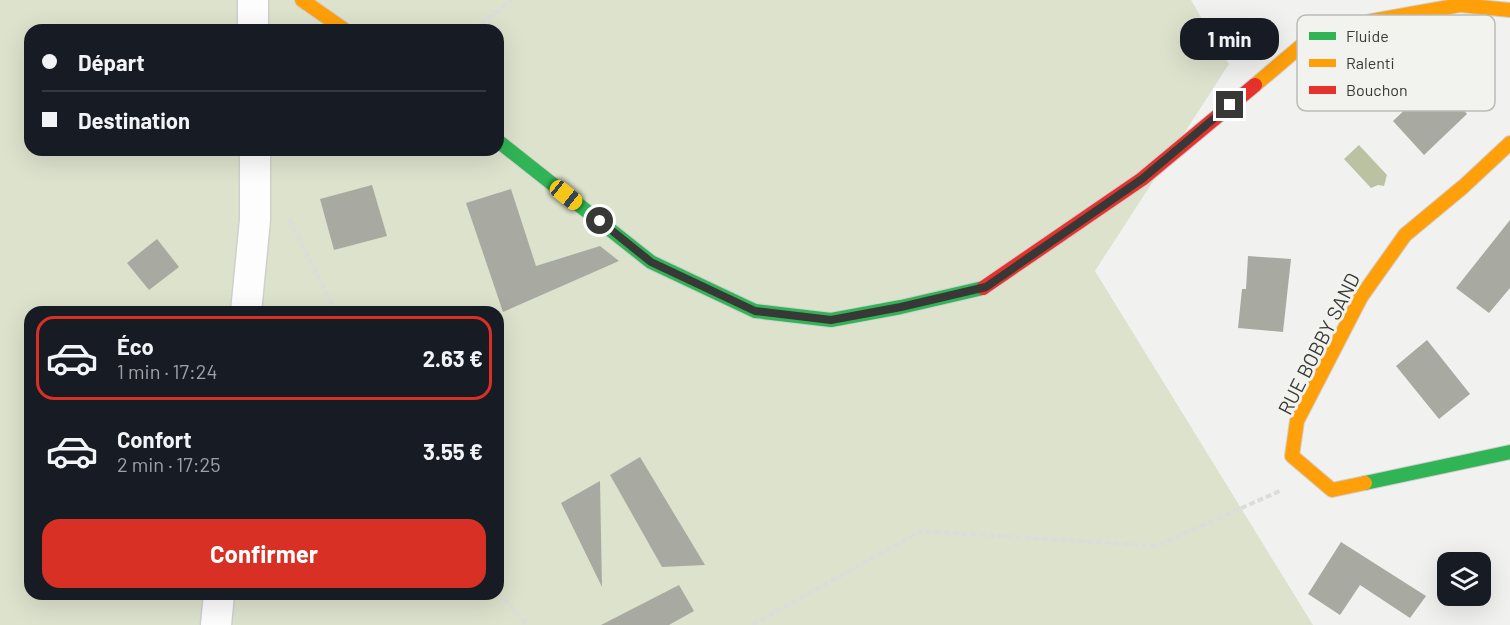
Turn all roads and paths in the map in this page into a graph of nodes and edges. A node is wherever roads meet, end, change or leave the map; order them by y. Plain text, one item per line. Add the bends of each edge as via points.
1 (253, 0) edge
2 (302, 0) edge
3 (512, 0) edge
4 (1510, 10) edge
5 (1404, 15) edge
6 (253, 24) edge
7 (336, 24) edge
8 (482, 24) edge
9 (1297, 49) edge
10 (1510, 143) edge
11 (504, 146) edge
12 (255, 156) edge
13 (285, 211) dead end
14 (247, 306) edge
15 (333, 306) edge
16 (1510, 452) edge
17 (1315, 475) junction
18 (504, 599) edge
19 (218, 600) edge
20 (216, 625) edge
21 (526, 625) edge
22 (752, 625) edge

1 - 6 street
2 - 7 street
3 - 8 path
4 - 5 street via 1460,5
9 - 11 street via 1142,179 986,287 831,320 755,311 651,262
10 - 17 street, RUE BOBBY SAND via 1405,235 1361,297 1297,421 1292,456
12 - 14 street via 255,220
13 - 15 path
16 - 17 street, RUE BOBBY SAND via 1332,490
17 - 22 path via 1156,546 921,531
18 - 21 path
19 - 20 street

